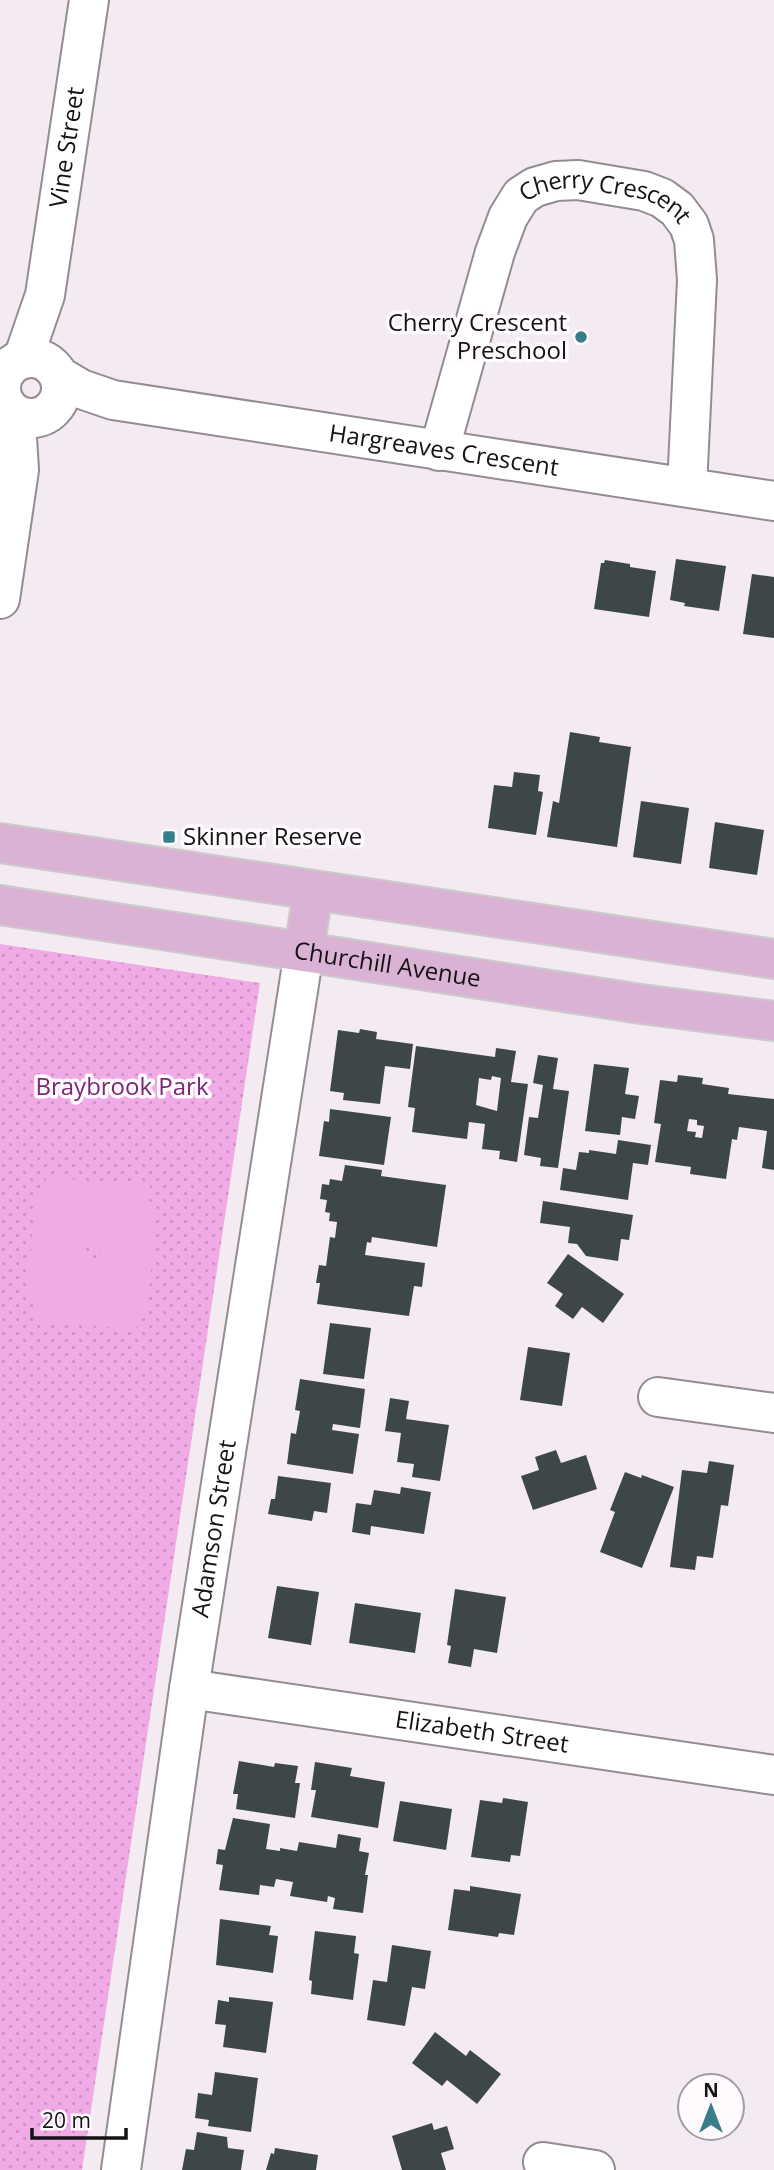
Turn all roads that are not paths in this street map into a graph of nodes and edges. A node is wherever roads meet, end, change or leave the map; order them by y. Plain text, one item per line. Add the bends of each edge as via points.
1 (89, 0) edge
2 (25, 388) edge
3 (439, 451) junction
4 (687, 488) junction
5 (774, 501) edge
6 (0, 599) edge
7 (0, 843) edge
8 (313, 890) junction
9 (0, 905) edge
10 (304, 952) junction
11 (774, 959) edge
12 (774, 1021) edge
13 (658, 1397) dead end
14 (774, 1413) edge
15 (190, 1689) junction
16 (774, 1775) edge
17 (543, 2162) dead end
18 (121, 2170) edge
19 (594, 2170) edge

1 - 2 street, Vine Street via 45,295 46,336
2 - 3 street, Hargreaves Crescent
2 - 6 street, Vine Street via 17,438 19,470
3 - 4 street, Hargreaves Crescent
3 - 4 street, Cherry Crescent via 508,217 522,196 535,187 578,180 662,198 689,225 697,280
4 - 5 street, Hargreaves Crescent
7 - 8 main road
8 - 10 main road, Adamson Street
8 - 11 main road
9 - 10 main road, Churchill Avenue
10 - 12 main road, Churchill Avenue
10 - 15 street, Adamson Street
13 - 14 street
15 - 16 street, Elizabeth Street
15 - 18 street, Adamson Street
17 - 19 street

